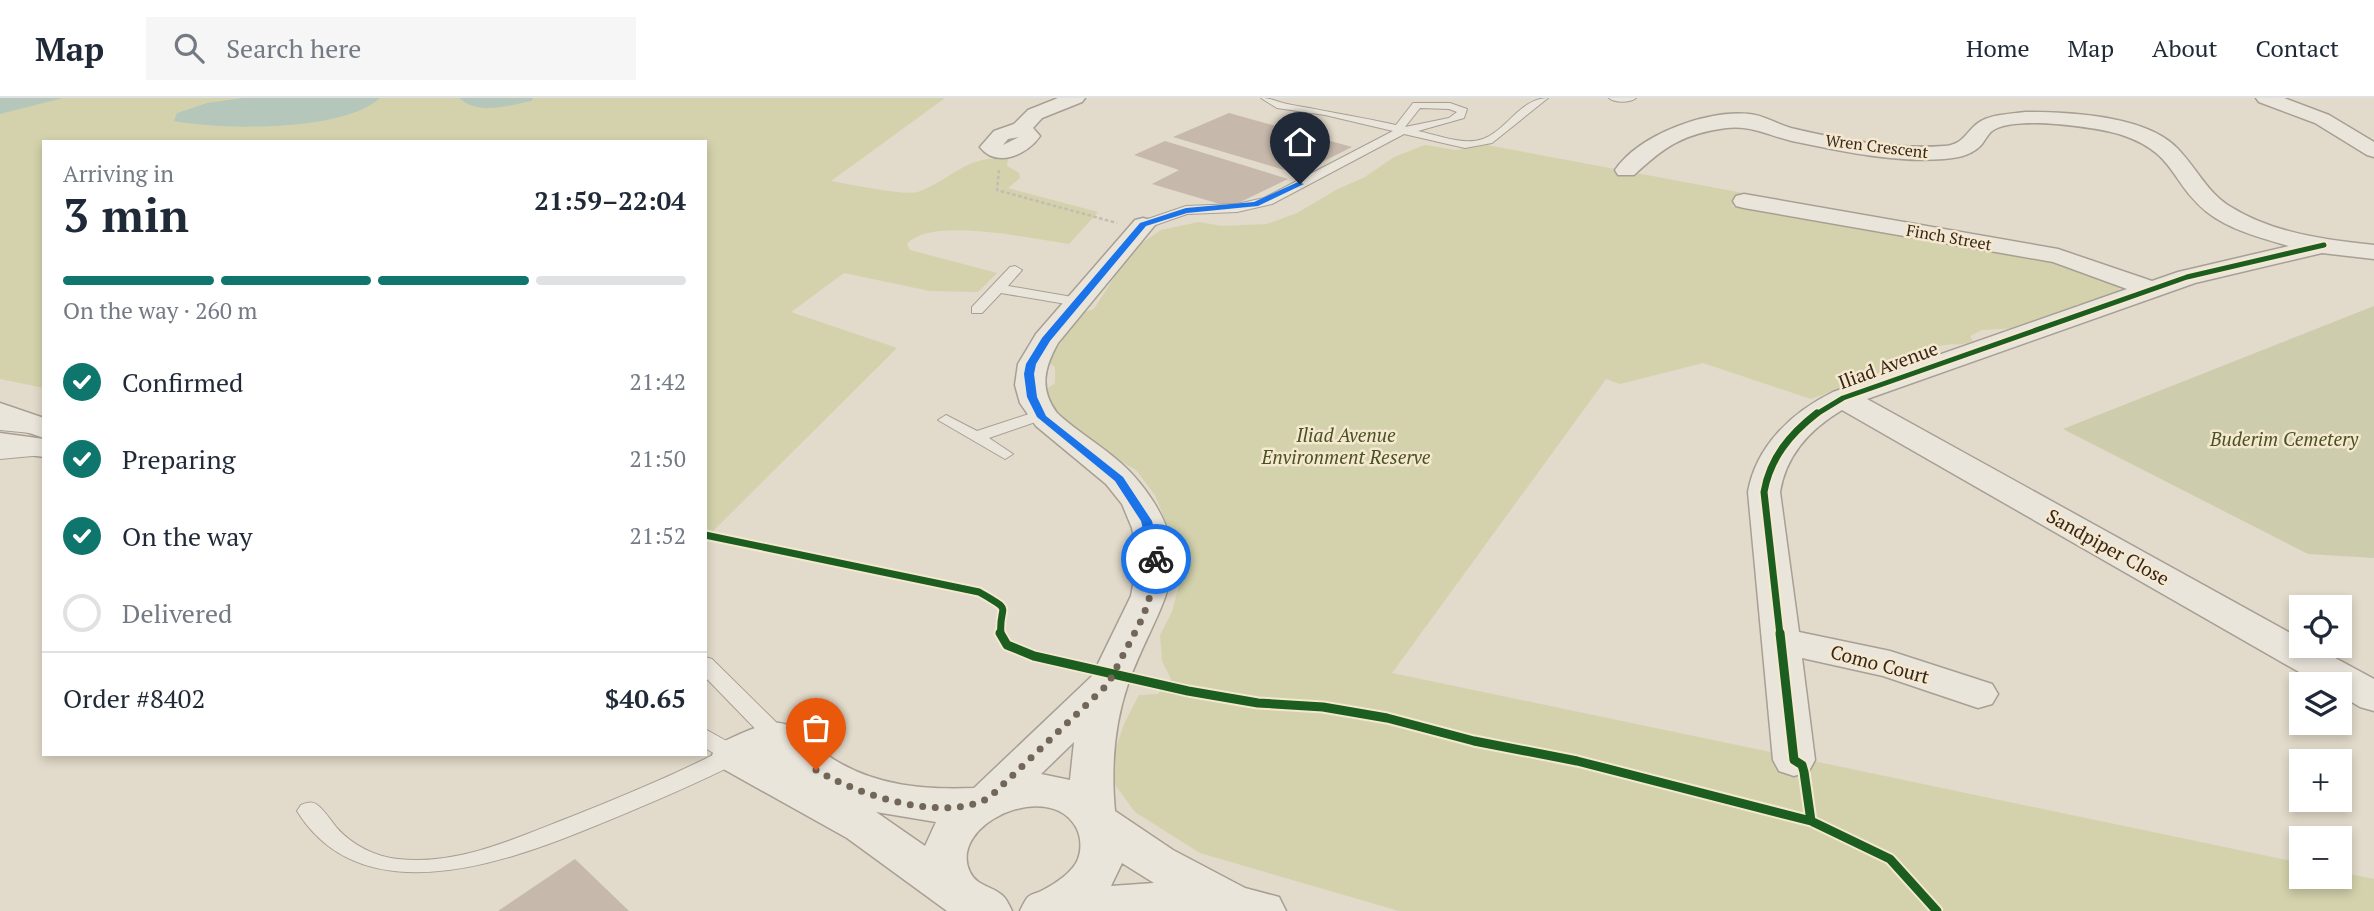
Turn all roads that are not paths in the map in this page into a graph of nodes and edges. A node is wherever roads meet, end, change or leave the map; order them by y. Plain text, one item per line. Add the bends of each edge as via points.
1 (1075, 98) edge
2 (1266, 98) edge
3 (1290, 98) edge
4 (1543, 98) edge
5 (1614, 98) edge
6 (1631, 98) edge
7 (2266, 98) edge
8 (1314, 110) junction
9 (1402, 131) junction
10 (1001, 151) road end
11 (2374, 151) edge
12 (1626, 170) dead end
13 (1744, 201) dead end
14 (1141, 227) joint
15 (2324, 245) junction
16 (2374, 252) edge
17 (1015, 270) dead end
18 (998, 288) junction
19 (2150, 289) junction
20 (1078, 302) junction
21 (977, 310) dead end
22 (1843, 398) junction
23 (0, 411) edge
24 (1041, 415) junction
25 (946, 420) dead end
26 (0, 425) edge
27 (42, 428) edge
28 (42, 429) edge
29 (975, 437) junction
30 (0, 442) edge
31 (42, 450) edge
32 (42, 450) edge
33 (0, 454) edge
34 (1005, 454) dead end
35 (1780, 640) junction
36 (707, 666) edge
37 (1108, 684) junction
38 (1978, 694) dead end
39 (2374, 697) edge
40 (777, 737) junction
41 (715, 743) edge
42 (695, 756) edge
43 (1794, 760) dead end
44 (984, 801) junction
45 (309, 811) dead end
46 (1095, 819) junction
47 (976, 904) edge
48 (1255, 910) edge
49 (1045, 911) edge

1 - 10 street via 1035,114 1021,128 990,144
2 - 8 lane via 1281,106
3 - 8 lane
4 - 9 lane via 1479,144 1458,145
5 - 6 lane
7 - 11 street via 2322,119
8 - 9 lane
9 - 9 lane via 1400,127 1417,105 1463,111 1451,120
9 - 14 lane via 1268,201 1237,208 1186,210
12 - 15 street, Wren Crescent via 1665,139 1751,112 1768,128 1799,136 1941,154 1967,147 1986,126 2006,120 2056,119 2119,128 2161,145 2221,212 2276,234
13 - 19 street, Finch Street via 2058,256
14 - 20 street
15 - 16 street, Wren Crescent
15 - 19 street, Iliad Avenue via 2195,274
17 - 18 lane
18 - 20 lane
18 - 21 lane
19 - 22 street, Iliad Avenue
20 - 24 street via 1031,364 1032,397
22 - 35 street, Iliad Avenue via 1809,419 1767,471 1764,503
22 - 39 street, Sandpiper Close
23 - 27 street
24 - 29 lane
24 - 37 street via 1119,479 1140,508 1152,537 1156,571 1152,590
25 - 29 lane
26 - 28 lane
29 - 34 lane
30 - 31 street
32 - 33 lane
35 - 38 street, Como Court via 1890,664
35 - 43 street, Iliad Avenue
36 - 40 lane
37 - 44 street
37 - 46 street via 1091,758
40 - 41 street
40 - 44 street via 816,770 855,790 919,805
41 - 47 street via 863,826
42 - 45 lane via 608,812 451,870 395,872 369,866 331,842
44 - 46 street via 1018,790 1046,789 1071,798
44 - 47 street via 950,833 944,856 948,879
46 - 48 street via 1157,863
46 - 49 street via 1103,844 1098,867 1073,897
48 - 49 street via 1167,902

